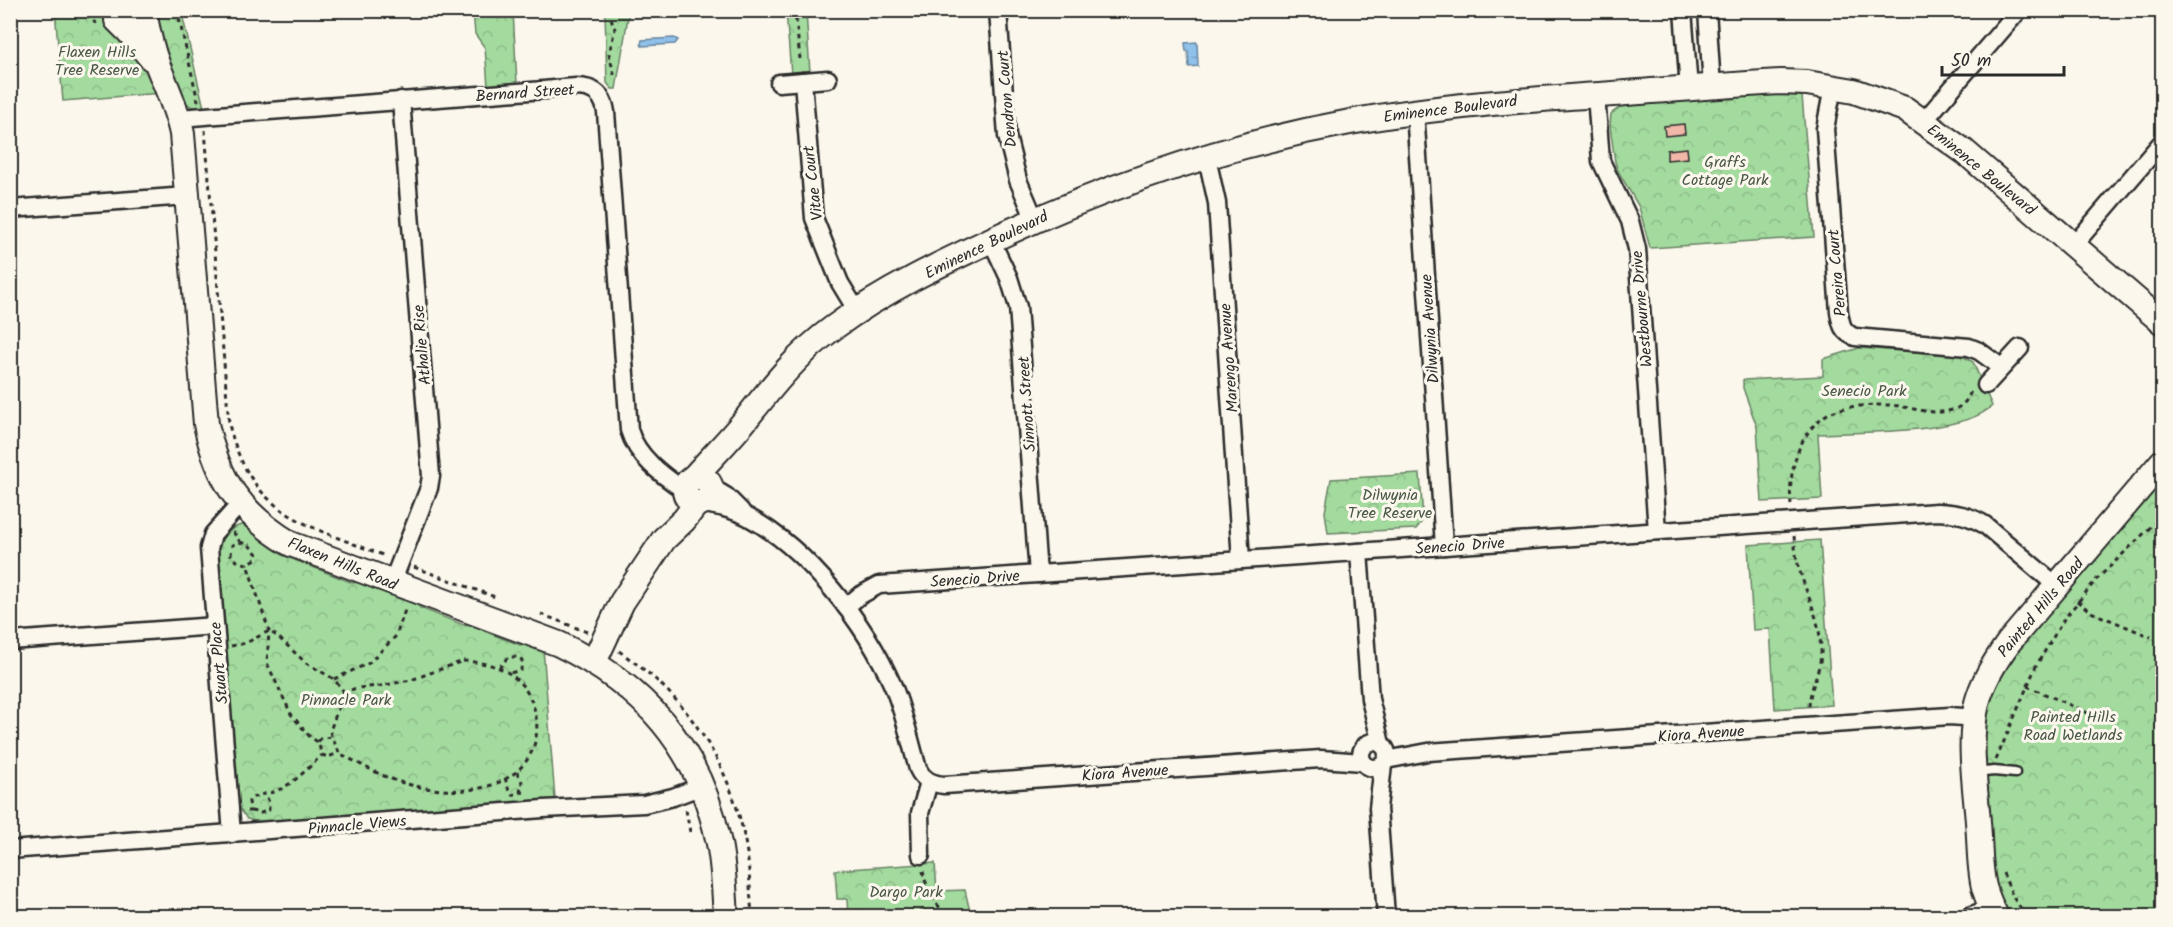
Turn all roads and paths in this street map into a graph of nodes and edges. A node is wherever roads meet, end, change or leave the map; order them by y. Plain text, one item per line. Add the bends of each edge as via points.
1 (16, 10) edge
2 (143, 10) edge
3 (608, 10) edge
4 (795, 10) edge
5 (998, 10) edge
6 (1683, 10) edge
7 (1707, 10) edge
8 (2019, 10) edge
9 (10, 11) edge
10 (110, 15) edge
11 (800, 59) dead end
12 (158, 67) junction
13 (615, 78) dead end
14 (828, 79) dead end
15 (803, 81) junction
16 (779, 83) dead end
17 (1833, 87) junction
18 (1701, 88) junction
19 (1596, 95) junction
20 (401, 100) junction
21 (1415, 111) junction
22 (179, 118) junction
23 (1924, 122) junction
24 (2163, 142) edge
25 (1207, 158) junction
26 (187, 196) junction
27 (10, 209) edge
28 (1035, 220) junction
29 (991, 240) junction
30 (2073, 246) junction
31 (858, 311) junction
32 (2163, 322) edge
33 (2020, 348) dead end
34 (2001, 367) junction
35 (1979, 387) joint
36 (2163, 462) edge
37 (697, 490) junction
38 (240, 504) junction
39 (2163, 516) edge
40 (223, 522) junction
41 (1792, 522) junction
42 (1657, 531) junction
43 (240, 542) junction
44 (1444, 546) junction
45 (1359, 552) junction
46 (1241, 560) junction
47 (247, 564) junction
48 (1038, 574) junction
49 (2057, 586) junction
50 (402, 587) junction
51 (2077, 601) junction
52 (846, 608) junction
53 (215, 626) junction
54 (268, 631) junction
55 (2151, 637) dead end
56 (10, 641) edge
57 (217, 647) junction
58 (587, 658) junction
59 (499, 668) junction
60 (510, 673) junction
61 (334, 679) junction
62 (2027, 686) junction
63 (344, 692) junction
64 (1809, 708) dead end
65 (2088, 712) dead end
66 (1975, 718) junction
67 (330, 737) junction
68 (318, 742) junction
69 (339, 753) junction
70 (1374, 755) junction
71 (517, 771) junction
72 (1984, 772) junction
73 (2014, 772) dead end
74 (929, 782) junction
75 (702, 786) junction
76 (520, 792) dead end
77 (265, 794) dead end
78 (250, 811) dead end
79 (232, 834) junction
80 (10, 850) edge
81 (921, 855) joint
82 (2002, 870) dead end
83 (1994, 912) edge
84 (726, 916) edge
85 (947, 916) edge
86 (1386, 916) edge
87 (1969, 916) edge
88 (2026, 916) edge

1 - 9 path
2 - 10 street via 132,19
2 - 12 street, Flaxen Hills Road
3 - 13 path via 615,29 609,54
4 - 11 path
5 - 28 street, Dendron Court via 1007,136 1018,180
6 - 18 street
7 - 18 street
8 - 23 street
10 - 12 street, Flaxen Hills Road via 142,45
12 - 22 street, Flaxen Hills Road
14 - 15 street
15 - 16 street
15 - 31 street, Vitae Court via 814,218 840,283
17 - 18 street, Eminence Boulevard via 1781,82
17 - 23 street, Eminence Boulevard via 1883,100
17 - 34 street, Pereira Court via 1825,129 1839,312 1844,331 1855,337 1969,347
18 - 19 street, Eminence Boulevard
19 - 21 street, Eminence Boulevard
19 - 42 street, Westbourne Drive via 1601,161 1624,205 1637,249
20 - 22 street, Bernard Street
20 - 37 street, Bernard Street via 581,88 590,88 602,96 627,420 636,448 667,479
20 - 50 street, Athalie Rise via 431,477
21 - 25 street, Eminence Boulevard via 1314,130
21 - 44 street, Dilwynia Avenue
22 - 26 street, Flaxen Hills Road
23 - 30 street, Eminence Boulevard via 1965,152
24 - 30 street
25 - 28 street, Eminence Boulevard via 1109,190
25 - 46 street, Marengo Avenue via 1217,203
26 - 27 street
26 - 38 street, Flaxen Hills Road via 206,424 217,466
28 - 29 street, Eminence Boulevard
29 - 31 street, Eminence Boulevard
29 - 48 street, Sinnott Street via 1018,307
30 - 32 street, Eminence Boulevard
31 - 37 street, Eminence Boulevard via 832,328 788,368 741,425 722,470
33 - 34 street
34 - 35 street
35 - 41 path via 1964,403 1949,411 1871,405 1825,416 1804,439 1792,471
36 - 49 street, Painted Hills Road
37 - 52 street via 721,507 771,531 815,569
37 - 58 street, Eminence Boulevard via 684,520 664,539 622,602 592,634
38 - 40 street, Stuart Place
38 - 50 street, Flaxen Hills Road via 291,544
39 - 51 path
40 - 43 path
40 - 53 street, Stuart Place via 209,543
41 - 42 street, Senecio Drive
41 - 49 street, Senecio Drive via 1937,512 1965,514 1985,525
41 - 64 path via 1798,564 1819,624 1821,645
42 - 44 street, Senecio Drive
43 - 47 path via 249,544 257,554
43 - 47 path via 232,545 231,555
44 - 45 street, Senecio Drive
45 - 46 street, Senecio Drive
45 - 70 street
46 - 48 street, Senecio Drive
47 - 54 path
48 - 52 street, Senecio Drive via 879,585
49 - 66 street, Painted Hills Road via 1997,658 1982,688
50 - 58 street, Flaxen Hills Road via 559,644
50 - 61 path via 396,636 369,663
51 - 55 path via 2091,612
51 - 62 path via 2042,654
52 - 74 street via 880,659 903,712 918,769
53 - 56 street
53 - 57 street, Stuart Place
54 - 57 path via 246,643
54 - 61 path via 306,663
54 - 68 path via 267,663 280,695 297,724
57 - 79 street, Stuart Place
58 - 75 street, Flaxen Hills Road via 633,691 653,711 672,733
59 - 60 path
59 - 60 path via 508,657 518,657 522,660 521,669
59 - 63 path via 463,661 411,680
60 - 71 path via 534,707 538,730 531,754
61 - 63 path
62 - 65 path
62 - 72 path
63 - 67 path
66 - 70 street, Kiora Avenue via 1950,716
66 - 72 street, Painted Hills Road
67 - 68 path
67 - 69 path
68 - 69 path via 322,755
69 - 71 path via 392,779 432,789 474,789
70 - 74 street, Kiora Avenue via 944,785
70 - 86 street
71 - 76 path via 522,782
72 - 73 lane
72 - 83 street, Painted Hills Road via 1982,872
74 - 81 street via 920,813
75 - 79 street, Pinnacle Views via 644,804
75 - 84 street, Flaxen Hills Road via 719,840
77 - 78 path via 269,810
79 - 80 street, Pinnacle Views
81 - 85 path via 924,879 937,906
82 - 88 path
83 - 87 street

